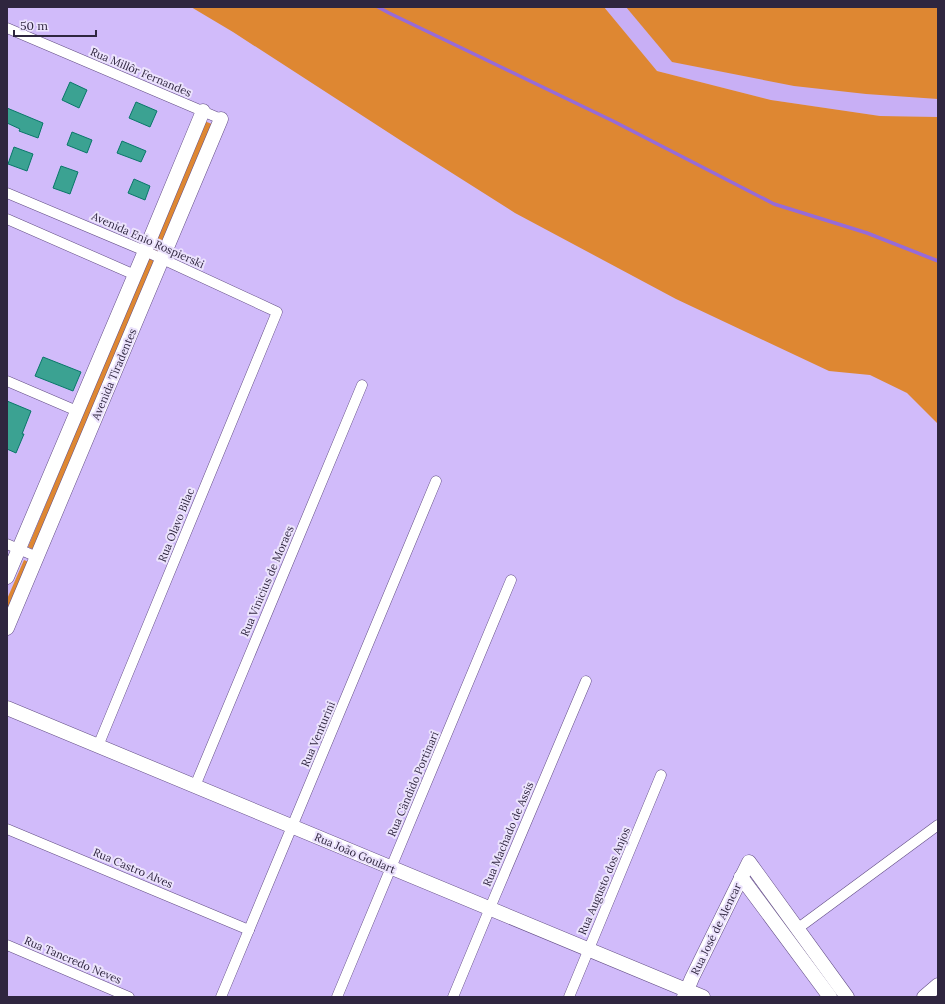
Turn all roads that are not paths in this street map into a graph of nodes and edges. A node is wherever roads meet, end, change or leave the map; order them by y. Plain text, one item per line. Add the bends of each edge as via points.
1 (7, 28) edge
2 (203, 111) junction
3 (222, 119) joint
4 (7, 193) edge
5 (7, 219) edge
6 (145, 251) junction
7 (162, 260) junction
8 (135, 275) junction
9 (277, 312) joint
10 (7, 381) edge
11 (362, 385) dead end
12 (77, 411) junction
13 (436, 481) dead end
14 (13, 546) edge
15 (37, 557) junction
16 (7, 577) edge
17 (511, 580) dead end
18 (7, 628) edge
19 (586, 681) dead end
20 (7, 708) edge
21 (98, 746) junction
22 (661, 775) dead end
23 (195, 786) junction
24 (938, 825) edge
25 (292, 826) junction
26 (7, 829) edge
27 (391, 868) junction
28 (741, 877) junction
29 (489, 908) junction
30 (798, 929) junction
31 (249, 930) junction
32 (7, 944) edge
33 (588, 950) junction
34 (938, 985) edge
35 (686, 994) edge
36 (129, 997) edge
37 (221, 997) edge
38 (336, 997) edge
39 (453, 997) edge
40 (569, 997) edge
41 (703, 997) edge
42 (830, 997) edge
43 (847, 997) edge
44 (924, 997) edge

1 - 2 street, Rua Millôr Fernandes
2 - 3 street, Rua Millôr Fernandes
2 - 6 street, Avenida Tiradentes
3 - 7 street, Avenida Tiradentes
4 - 6 street, Avenida Enio Rospierski
5 - 8 street
6 - 7 street, Avenida Enio Rospierski
6 - 8 street, Avenida Tiradentes
7 - 9 street, Avenida Enio Rospierski
7 - 15 street, Avenida Tiradentes
8 - 12 street, Avenida Tiradentes
9 - 21 street, Rua Olavo Bilac
10 - 12 street
11 - 23 street, Rua Vinicius de Moraes
12 - 14 street, Avenida Tiradentes
13 - 25 street, Rua Venturini
14 - 15 street
14 - 16 street, Avenida Tiradentes
15 - 18 street, Avenida Tiradentes
17 - 27 street, Rua Cândido Portinari
19 - 29 street, Rua Machado de Assis
20 - 21 street, Rua João Goulart
21 - 23 street, Rua João Goulart
22 - 33 street, Rua Augusto dos Anjos
23 - 25 street, Rua João Goulart
24 - 30 street
25 - 27 street, Rua João Goulart
25 - 31 street, Rua Venturini
26 - 31 street, Rua Castro Alves
27 - 29 street, Rua João Goulart
27 - 38 street, Rua Cândido Portinari
28 - 30 street, Rua José de Alencar via 748,862
28 - 35 street, Rua José de Alencar
28 - 42 street
29 - 33 street, Rua João Goulart
29 - 39 street, Rua Machado de Assis
30 - 43 street
31 - 37 street, Rua Venturini
32 - 36 street, Rua Tancredo Neves
33 - 35 street, Rua João Goulart
33 - 40 street, Rua Augusto dos Anjos
34 - 44 street
35 - 41 street, Rua João Goulart

